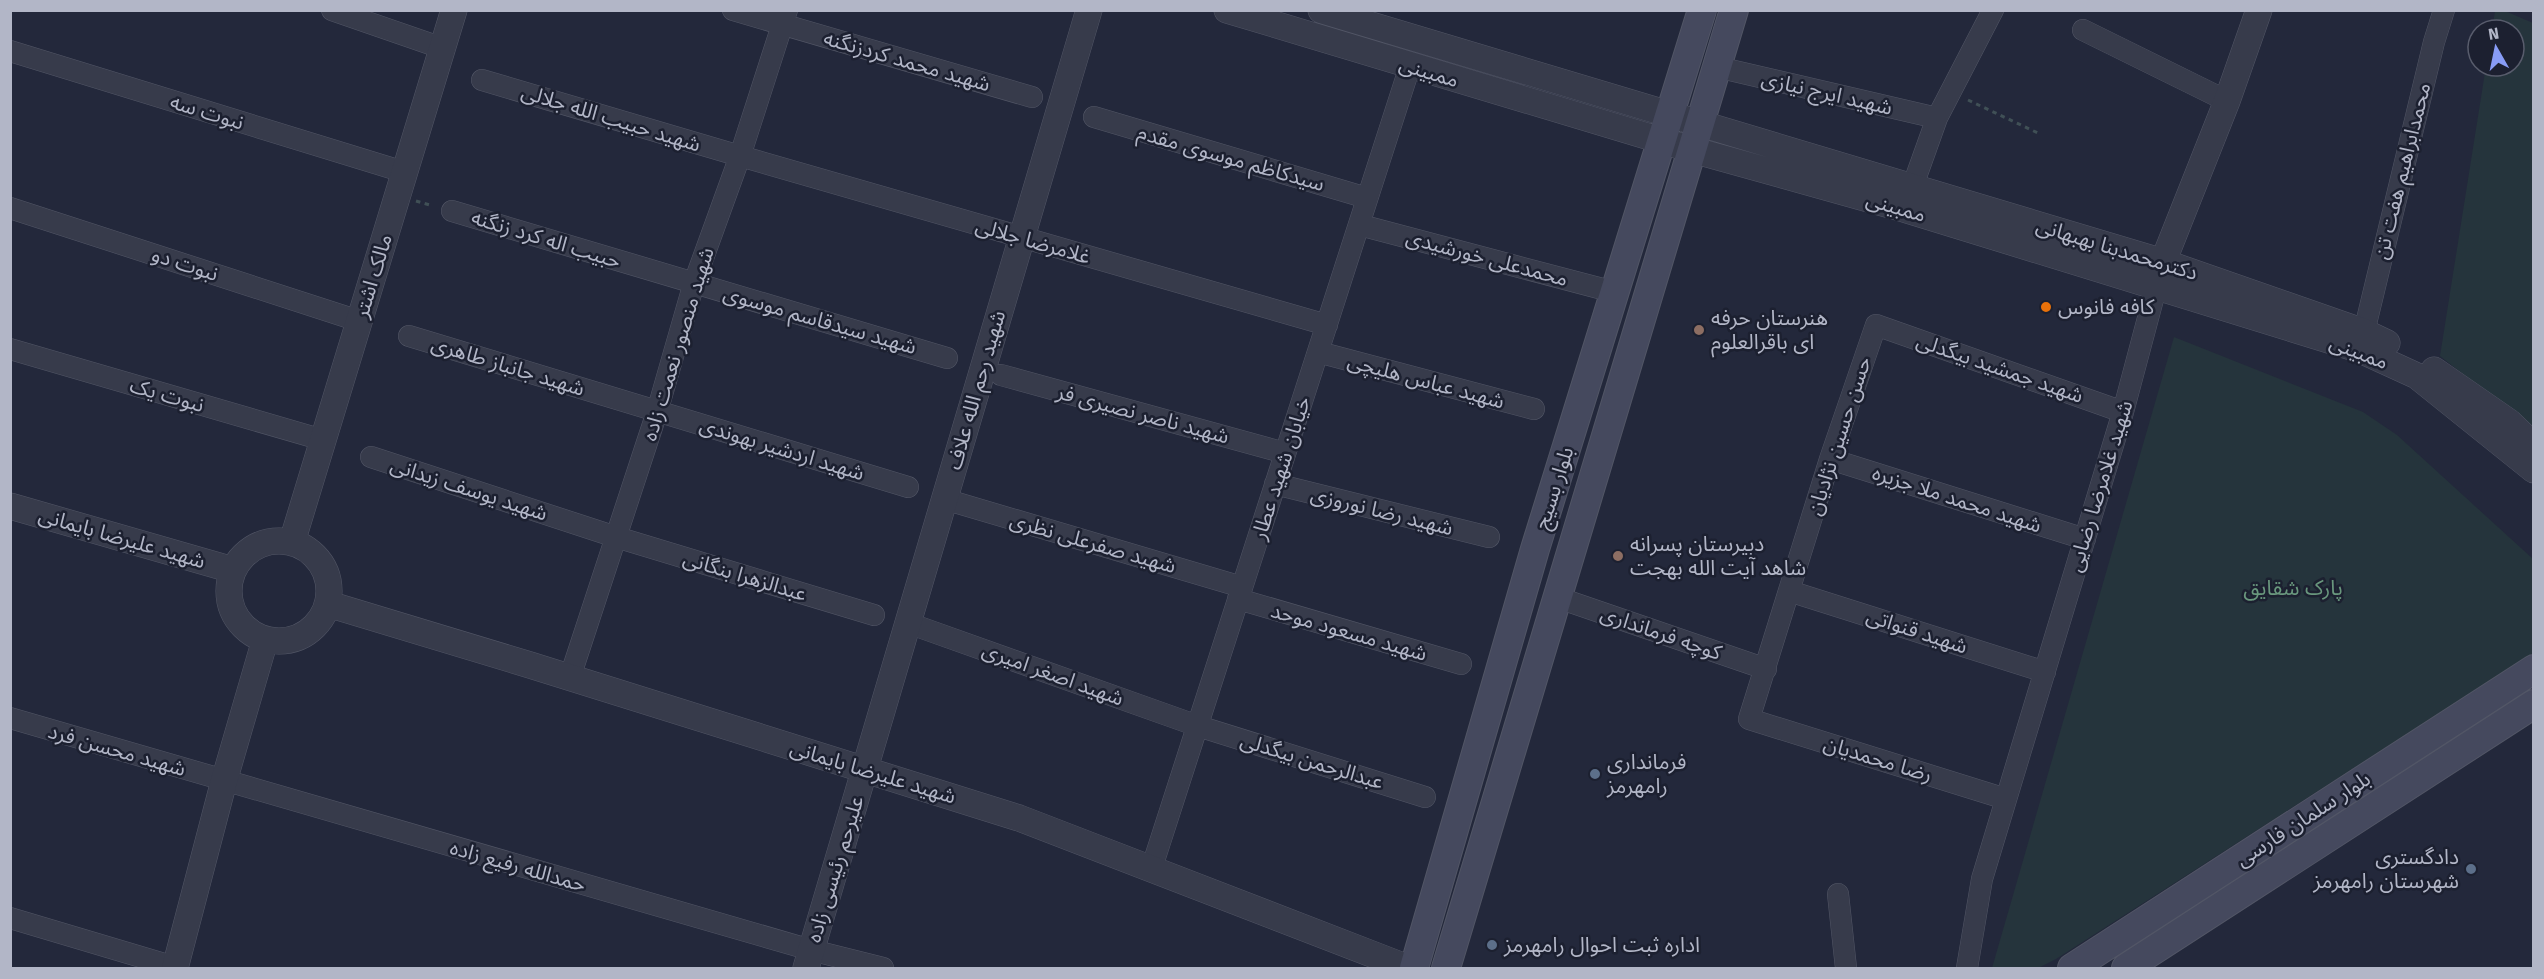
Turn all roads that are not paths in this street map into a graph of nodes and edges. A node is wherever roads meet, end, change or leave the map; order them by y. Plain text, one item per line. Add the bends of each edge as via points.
1 (332, 10) edge
2 (454, 10) edge
3 (733, 10) edge
4 (1089, 10) edge
5 (1227, 10) edge
6 (1321, 10) edge
7 (1702, 10) edge
8 (1734, 10) edge
9 (1993, 10) edge
10 (2259, 10) edge
11 (2444, 10) edge
12 (1265, 16) edge
13 (785, 18) edge
14 (2083, 30) dead end
15 (442, 48) junction
16 (10, 51) edge
17 (1410, 66) junction
18 (1717, 67) junction
19 (482, 80) dead end
20 (1032, 97) dead end
21 (2227, 100) junction
22 (1094, 117) dead end
23 (1937, 118) junction
24 (1666, 128) junction
25 (1696, 137) junction
26 (740, 156) junction
27 (404, 172) junction
28 (1912, 188) junction
29 (1367, 198) junction
30 (10, 208) edge
31 (452, 211) road end
32 (1360, 225) junction
33 (1021, 237) junction
34 (2160, 274) junction
35 (694, 283) junction
36 (1614, 292) junction
37 (359, 321) junction
38 (1327, 325) junction
39 (1876, 325) joint
40 (2364, 332) junction
41 (410, 336) dead end
42 (10, 349) edge
43 (1318, 352) junction
44 (946, 358) dead end
45 (1001, 375) dead end
46 (1534, 409) dead end
47 (657, 412) junction
48 (2123, 412) junction
49 (323, 440) junction
50 (2534, 446) edge
51 (1285, 453) junction
52 (371, 457) dead end
53 (1830, 459) junction
54 (2534, 470) edge
55 (1275, 484) junction
56 (908, 487) dead end
57 (944, 499) junction
58 (10, 506) edge
59 (1548, 508) junction
60 (1581, 519) junction
61 (616, 537) junction
62 (1489, 537) dead end
63 (2085, 539) junction
64 (292, 542) junction
65 (233, 570) junction
66 (1789, 591) junction
67 (1240, 593) junction
68 (1556, 597) junction
69 (328, 604) junction
70 (874, 615) dead end
71 (908, 623) junction
72 (265, 640) junction
73 (1461, 664) dead end
74 (1766, 669) junction
75 (2534, 669) edge
76 (2044, 672) junction
77 (570, 677) junction
78 (2534, 704) edge
79 (10, 718) edge
80 (1749, 719) joint
81 (1198, 726) junction
82 (865, 770) junction
83 (224, 781) junction
84 (1425, 797) dead end
85 (2006, 799) junction
86 (1151, 870) junction
87 (1838, 894) dead end
88 (10, 918) edge
89 (808, 959) edge
90 (2136, 966) edge
91 (176, 968) edge
92 (883, 969) edge
93 (1408, 969) edge
94 (1414, 969) edge
95 (1446, 969) edge
96 (1846, 969) edge
97 (1967, 969) edge
98 (2072, 969) edge

1 - 15 street
2 - 15 street, مالک اشتر
3 - 13 street, شهید محمد کردزنگنه
4 - 33 street, شهید رحم الله علاف
5 - 12 street, ممبینی
6 - 24 street, ممبینی
7 - 24 main road, بلوار بسیج
8 - 18 main road, بلوار بسیج
9 - 23 street
10 - 21 street, شهید غلامرضا رضایی
11 - 40 street, محمدابراهیم هفت تن
12 - 17 street, ممبینی
13 - 20 street, شهید محمد کردزنگنه
13 - 26 street, شهید منصور نعمت زاده
14 - 21 street
15 - 27 street, مالک اشتر
16 - 27 street, نبوت سه
17 - 24 street, ممبینی
17 - 29 street, خیابان شهید عطار
18 - 23 street, شهید ایرج نیازی
18 - 25 main road, بلوار بسیج
19 - 26 street, شهید حبیب الله جلالی
21 - 34 street, شهید غلامرضا رضایی
22 - 29 street, سیدکاظم موسوی مقدم
23 - 28 street
24 - 25 street, دکترمحمدبنا بهبهانی
24 - 36 main road, بلوار بسیج
25 - 28 street, دکترمحمدبنا بهبهانی
25 - 34 street, ممبینی via 1839,190
25 - 60 main road, بلوار بسیج
26 - 33 street, غلامرضا جلالی
26 - 35 street, شهید منصور نعمت زاده
27 - 37 street, مالک اشتر
28 - 34 street, دکترمحمدبنا بهبهانی
29 - 32 street, خیابان شهید عطار
30 - 37 street, نبوت دو
31 - 35 street, حبیب اله کرد زنگنه
32 - 36 street, محمدعلی خورشیدی
32 - 38 street, خیابان شهید عطار
33 - 38 street, غلامرضا جلالی
33 - 57 street, شهید رحم الله علاف
34 - 40 street, دکترمحمدبنا بهبهانی
34 - 48 street, شهید غلامرضا رضایی
34 - 54 street, ممبینی via 2358,349 2417,376
35 - 44 street, شهید سیدقاسم موسوی
35 - 47 street, شهید منصور نعمت زاده
36 - 59 main road, بلوار بسیج
37 - 49 street, مالک اشتر
38 - 43 street, خیابان شهید عطار
39 - 48 street, شهید جمشید بیگدلی
39 - 53 street, حسن حسین نژادیان
40 - 50 street, دکترمحمدبنا بهبهانی via 2414,356 2509,422
41 - 47 street, شهید جانباز طاهری
42 - 49 street, نبوت یک
43 - 46 street, شهید عباس هلیچی
43 - 51 street, خیابان شهید عطار
45 - 51 street, شهید ناصر نصیری فر
47 - 56 street, شهید اردشیر بهوندی
47 - 61 street, شهید منصور نعمت زاده
48 - 63 street, شهید غلامرضا رضایی
49 - 64 street, مالک اشتر
51 - 55 street, خیابان شهید عطار
52 - 61 street, شهید یوسف زیدانی
53 - 63 street, شهید محمد ملا جزیره
53 - 66 street, حسن حسین نژادیان
55 - 62 street, شهید رضا نوروزی
55 - 67 street, خیابان شهید عطار
57 - 67 street, شهید صفرعلی نظری
57 - 71 street, شهید رحم الله علاف
58 - 65 street, شهید علیرضا بایمانی
59 - 60 main road
59 - 94 main road, بلوار بسیج
60 - 68 main road, بلوار بسیج
61 - 70 street, عبدالزهرا بنگانی
61 - 77 street, شهید منصور نعمت زاده
63 - 76 street, شهید غلامرضا رضایی
64 - 65 street via 257,545 243,555
64 - 69 street via 318,559 330,588
65 - 72 street via 228,587 233,612 249,633
66 - 74 street, حسن حسین نژادیان
66 - 76 street, شهید قنواتی
67 - 73 street, شهید مسعود موحد
67 - 81 street, خیابان شهید عطار
68 - 74 street, کوچه فرمانداری
68 - 95 main road, بلوار بسیج
69 - 72 street via 311,630 297,638
69 - 77 street, شهید علیرضا بایمانی
71 - 81 street, شهید اصغر امیری
71 - 82 street, شهید رحم الله علاف
72 - 83 street
74 - 80 street, حسن حسین نژادیان
75 - 98 main road, بلوار سلمان فارسی
76 - 85 street, شهید غلامرضا رضایی
77 - 82 street, شهید علیرضا بایمانی
78 - 90 main road, بلوار سلمان فارسی
79 - 83 street, شهید محسن فرد
80 - 85 street, رضا محمدیان
81 - 84 street, عبدالرحمن بیگدلی
81 - 86 street, خیابان شهید عطار
82 - 86 street, شهید علیرضا بایمانی via 1020,818
82 - 89 street, علیرحم رئیسی زاده
83 - 89 street, حمدالله رفیع زاده
83 - 91 street
85 - 97 street, شهید غلامرضا رضایی via 1982,879
86 - 93 street, شهید علیرضا بایمانی
87 - 96 street
88 - 91 street
89 - 92 street, حمدالله رفیع زاده

